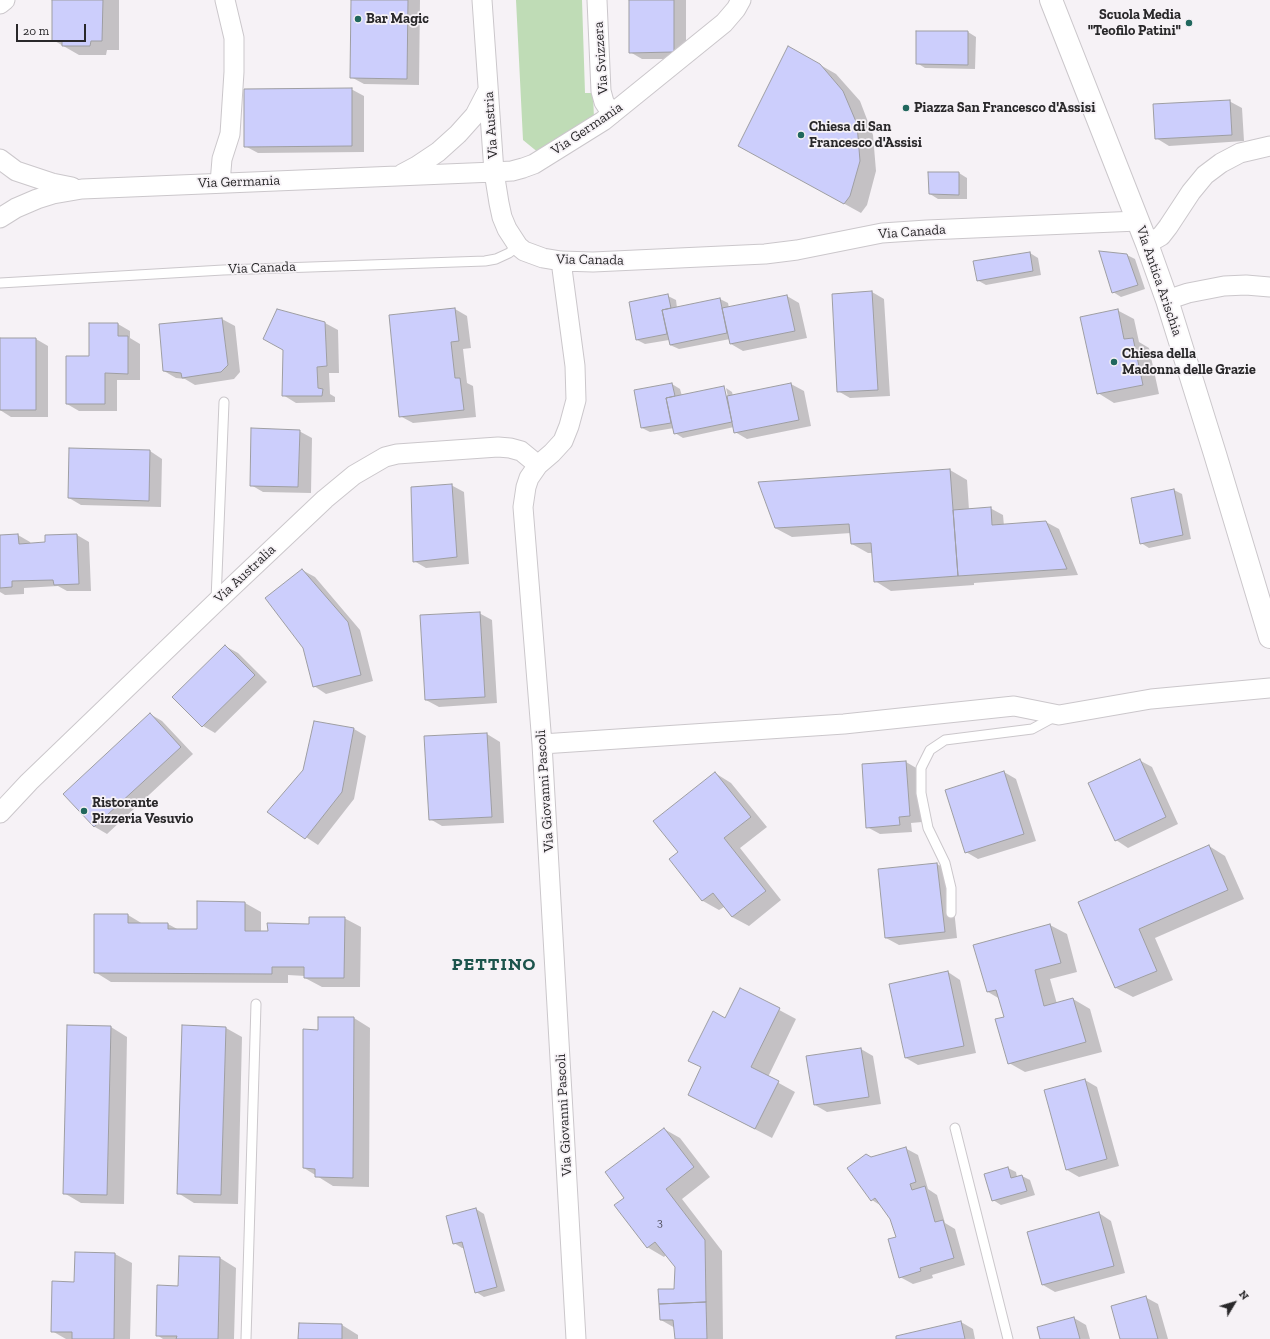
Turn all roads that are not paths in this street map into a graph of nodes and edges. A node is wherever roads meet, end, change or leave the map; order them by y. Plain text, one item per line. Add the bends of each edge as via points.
1 (5, 0) edge
2 (224, 0) edge
3 (482, 0) edge
4 (597, 0) edge
5 (740, 0) edge
6 (1051, 0) edge
7 (0, 4) edge
8 (488, 90) junction
9 (612, 114) junction
10 (1270, 146) edge
11 (0, 159) edge
12 (494, 172) junction
13 (31, 176) junction
14 (397, 176) junction
15 (0, 178) edge
16 (220, 183) junction
17 (82, 189) junction
18 (29, 203) junction
19 (0, 205) edge
20 (0, 218) edge
21 (1138, 221) junction
22 (1147, 244) junction
23 (518, 246) junction
24 (561, 261) junction
25 (0, 284) edge
26 (1270, 287) edge
27 (1167, 300) junction
28 (224, 402) dead end
29 (538, 465) junction
30 (216, 602) junction
31 (1270, 637) edge
32 (1270, 688) edge
33 (1059, 715) junction
34 (542, 744) junction
35 (0, 813) edge
36 (951, 913) dead end
37 (256, 1004) dead end
38 (955, 1128) dead end
39 (246, 1339) edge
40 (576, 1339) edge
41 (1008, 1339) edge

1 - 7 street
2 - 16 street via 234,38 234,72 230,134 222,159
3 - 8 street, Via Austria
4 - 9 street, Via Svizzera via 601,91 604,102
5 - 9 street, Via Germania via 724,23
6 - 21 main road, Via Antica Arischia
8 - 12 street, Via Austria
8 - 14 street, Via Germania via 475,115 458,134 438,152
9 - 12 street, Via Germania via 534,164 512,171
10 - 22 street via 1240,153 1205,175 1161,236
11 - 13 street, Via Germania
12 - 14 street, Via Germania
12 - 23 street, Via Austria via 502,217
13 - 15 street, Via Germania
13 - 17 street, Via Germania
14 - 16 street, Via Germania
16 - 17 street, Via Germania
17 - 18 street, Via Germania via 52,194
18 - 19 street, Via Germania
18 - 20 street, Via Germania
21 - 22 main road, Via Antica Arischia
21 - 24 street, Via Canada via 889,233 765,254 593,262
22 - 27 main road, Via Antica Arischia
23 - 24 street, Via Canada via 524,251 544,258
23 - 25 lane, Via Canada via 509,254 485,261 223,270
24 - 29 street, Via Giovanni Pascoli via 576,366 576,400 563,441
26 - 27 street via 1224,286
27 - 31 main road, Via Antica Arischia
28 - 30 lane
29 - 30 street, Via Australia via 522,450 498,447 385,457 354,475 325,499
29 - 34 street, Via Giovanni Pascoli via 529,478 523,507
30 - 35 street, Via Australia via 28,782
32 - 33 street via 1151,699
33 - 34 street via 1014,706 844,724
33 - 36 lane via 1032,729 945,740 930,750 921,768 921,793 928,828 945,863
34 - 40 street, Via Giovanni Pascoli
37 - 39 lane
38 - 41 lane

